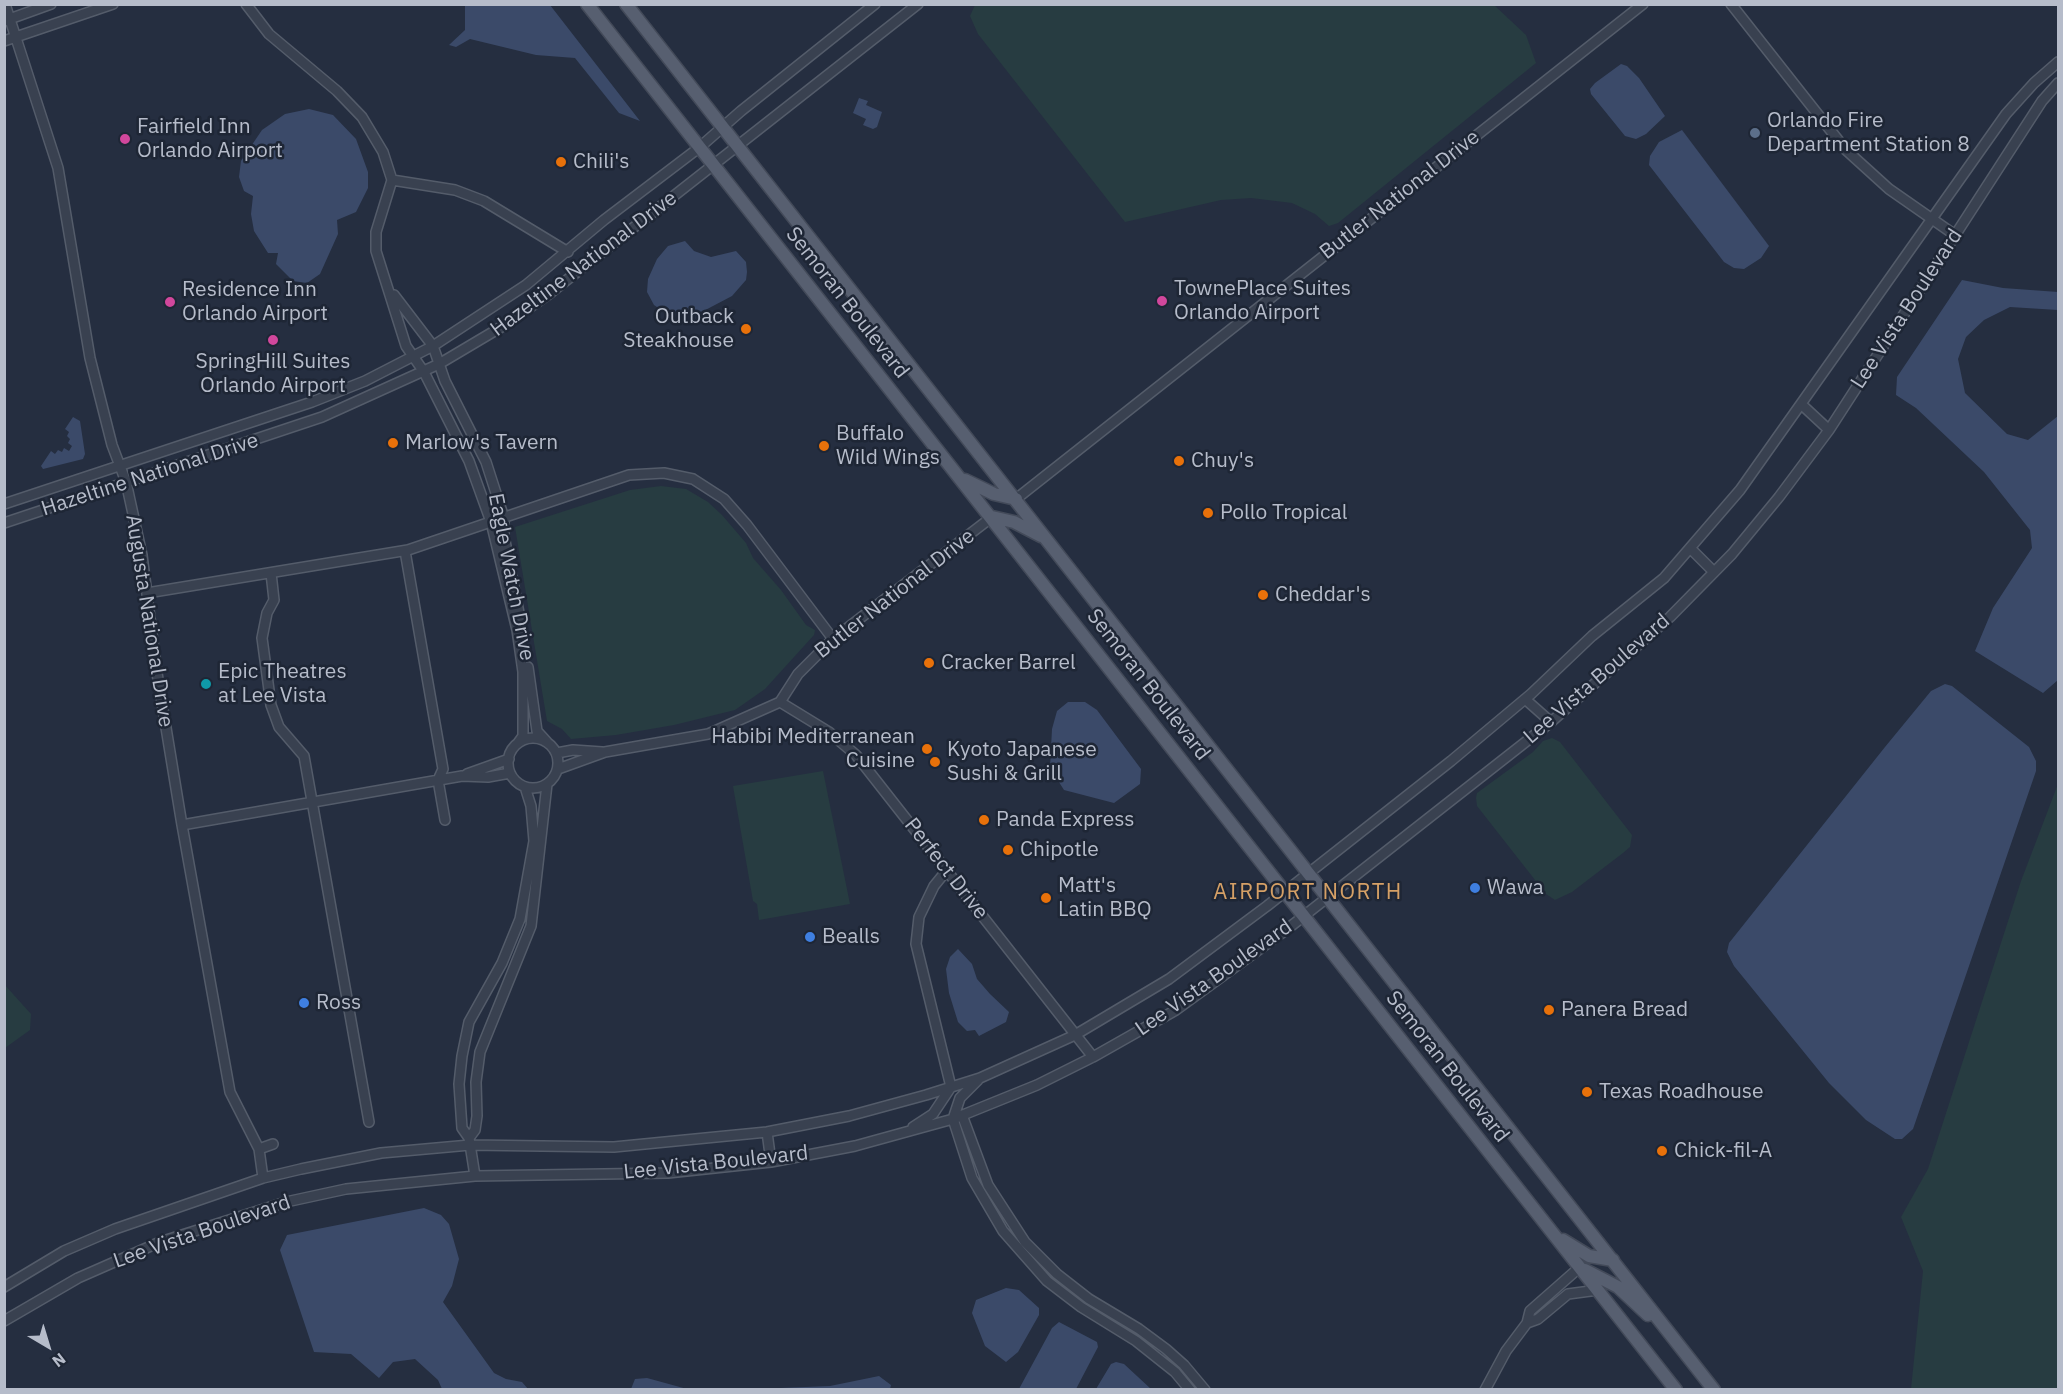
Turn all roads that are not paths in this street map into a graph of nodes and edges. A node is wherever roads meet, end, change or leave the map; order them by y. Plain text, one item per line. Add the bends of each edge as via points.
1 (5, 4) edge
2 (51, 4) edge
3 (113, 4) edge
4 (246, 4) edge
5 (587, 4) edge
6 (626, 4) edge
7 (875, 4) edge
8 (918, 4) edge
9 (1643, 4) edge
10 (1731, 4) edge
11 (8, 20) edge
12 (17, 37) junction
13 (4, 41) edge
14 (2058, 62) edge
15 (2058, 83) edge
16 (722, 126) junction
17 (738, 146) junction
18 (700, 147) junction
19 (715, 165) junction
20 (392, 180) junction
21 (1930, 219) junction
22 (1955, 235) junction
23 (568, 252) junction
24 (390, 291) junction
25 (433, 346) junction
26 (414, 356) junction
27 (440, 364) junction
28 (424, 372) junction
29 (1801, 404) junction
30 (1829, 430) junction
31 (119, 465) junction
32 (961, 478) junction
33 (126, 482) junction
34 (1016, 499) junction
35 (4, 504) edge
36 (504, 518) junction
37 (992, 518) junction
38 (491, 522) junction
39 (4, 524) edge
40 (1047, 539) junction
41 (1690, 548) junction
42 (405, 551) junction
43 (1714, 572) junction
44 (271, 573) junction
45 (147, 593) junction
46 (833, 639) junction
47 (1525, 699) junction
48 (780, 702) junction
49 (1551, 722) junction
50 (547, 742) junction
51 (518, 743) junction
52 (605, 752) junction
53 (557, 753) junction
54 (509, 759) junction
55 (558, 769) junction
56 (510, 773) junction
57 (462, 776) junction
58 (438, 780) junction
59 (547, 784) junction
60 (525, 787) junction
61 (312, 802) junction
62 (445, 820) dead end
63 (182, 825) junction
64 (946, 870) junction
65 (1309, 872) junction
66 (1285, 892) junction
67 (1328, 897) junction
68 (1304, 915) junction
69 (1075, 1035) junction
70 (1093, 1057) junction
71 (980, 1078) junction
72 (951, 1087) junction
73 (962, 1115) junction
74 (952, 1119) junction
75 (369, 1122) dead end
76 (767, 1132) junction
77 (906, 1132) junction
78 (470, 1142) junction
79 (273, 1144) dead end
80 (259, 1149) junction
81 (771, 1162) junction
82 (475, 1176) junction
83 (263, 1178) junction
84 (1548, 1227) junction
85 (1613, 1260) junction
86 (1580, 1267) junction
87 (4, 1287) edge
88 (1598, 1290) junction
89 (4, 1322) edge
90 (1527, 1323) junction
91 (1674, 1339) junction
92 (1190, 1389) edge
93 (1204, 1389) edge
94 (1485, 1389) edge
95 (1676, 1389) edge
96 (1714, 1389) edge

1 - 11 street, Augusta National Drive
2 - 11 street
3 - 12 street
4 - 20 street via 268,34 362,117 383,152
5 - 18 main road, Semoran Boulevard
6 - 16 main road, Semoran Boulevard
7 - 16 street, Hazeltine National Drive
8 - 17 street, Hazeltine National Drive
9 - 34 street, Butler National Drive
10 - 21 street via 1846,150
11 - 12 street, Augusta National Drive
12 - 13 street
12 - 31 street, Augusta National Drive via 58,168 90,358
14 - 21 street, Lee Vista Boulevard via 2006,114
15 - 22 street, Lee Vista Boulevard via 2042,101
16 - 17 main road, Semoran Boulevard
16 - 18 street, Hazeltine National Drive
17 - 19 street, Hazeltine National Drive
17 - 34 main road, Semoran Boulevard
18 - 19 main road, Semoran Boulevard
18 - 23 street, Hazeltine National Drive via 604,219
19 - 27 street, Hazeltine National Drive via 549,294
19 - 32 main road, Semoran Boulevard
20 - 23 street via 455,190 484,201
20 - 24 street, Eagle Watch Drive via 376,232 376,251
21 - 22 street
21 - 29 street, Lee Vista Boulevard
22 - 30 street, Lee Vista Boulevard
23 - 25 street, Hazeltine National Drive via 526,285
24 - 25 street, Eagle Watch Drive
24 - 26 street, Eagle Watch Drive via 406,346
25 - 26 street, Hazeltine National Drive
25 - 27 street, Eagle Watch Drive
26 - 28 street, Eagle Watch Drive
26 - 31 street, Hazeltine National Drive via 312,402
27 - 28 street, Hazeltine National Drive
27 - 36 street, Eagle Watch Drive via 486,462
28 - 33 street, Hazeltine National Drive via 322,417
28 - 38 street, Eagle Watch Drive via 470,461
29 - 30 street
29 - 41 street, Lee Vista Boulevard via 1740,490
30 - 43 street, Lee Vista Boulevard via 1779,497
31 - 33 street, Augusta National Drive
31 - 35 street, Hazeltine National Drive
32 - 34 main road via 986,491
32 - 37 main road, Semoran Boulevard
33 - 39 street, Hazeltine National Drive
33 - 45 street, Augusta National Drive
34 - 40 main road, Semoran Boulevard
36 - 38 street
36 - 46 street via 629,475 664,473 693,479 714,491 743,520
36 - 50 street, Eagle Watch Drive via 537,731
37 - 40 main road via 1014,522
37 - 46 street, Butler National Drive
37 - 66 main road, Semoran Boulevard
38 - 42 street
38 - 51 street, Eagle Watch Drive via 523,672 523,735
40 - 65 main road, Semoran Boulevard
41 - 43 street
41 - 47 street, Lee Vista Boulevard via 1664,578 1592,636
42 - 44 street
42 - 58 street via 442,769
43 - 49 street, Lee Vista Boulevard via 1623,660
44 - 45 street
44 - 61 street via 274,600 262,638 268,688 279,727 304,756
45 - 63 street, Augusta National Drive
46 - 48 street, Butler National Drive via 798,674
47 - 49 street
47 - 65 street, Lee Vista Boulevard
48 - 52 street via 708,734
48 - 64 street, Perfect Drive via 830,732 856,755
49 - 67 street, Lee Vista Boulevard
50 - 51 street via 532,738
50 - 53 street, Eagle Watch Drive
51 - 54 street, Eagle Watch Drive
52 - 53 street
52 - 55 street
53 - 55 street
54 - 56 street
54 - 57 street
55 - 59 street
56 - 57 street
56 - 60 street
57 - 58 street
58 - 61 street
58 - 62 street
59 - 60 street
59 - 78 street via 531,926 480,1052 476,1130
60 - 78 street via 534,841 520,919 502,963 469,1022 462,1056 462,1128
61 - 63 street
61 - 75 street
63 - 80 street, Augusta National Drive via 230,1092
64 - 69 street, Perfect Drive
64 - 72 street via 919,917 916,944
65 - 66 street, Lee Vista Boulevard
65 - 67 main road, Semoran Boulevard
66 - 68 main road, Semoran Boulevard
66 - 69 street, Lee Vista Boulevard via 1169,979
67 - 68 street, Lee Vista Boulevard
67 - 85 main road, Semoran Boulevard
68 - 70 street, Lee Vista Boulevard via 1176,1010
68 - 84 main road, Semoran Boulevard
69 - 70 street, Perfect Drive
69 - 71 street, Lee Vista Boulevard
70 - 73 street, Lee Vista Boulevard
71 - 72 street, Lee Vista Boulevard
71 - 74 street via 960,1098
72 - 76 street, Lee Vista Boulevard via 858,1114
72 - 77 street via 933,1114
73 - 74 street, Lee Vista Boulevard
73 - 93 street via 988,1185 1025,1242 1089,1299 1166,1349
74 - 77 street, Lee Vista Boulevard
74 - 92 street via 972,1178 1012,1244 1047,1281 1136,1341
76 - 78 street, Lee Vista Boulevard via 614,1147
76 - 81 street
77 - 81 street, Lee Vista Boulevard
78 - 82 street
78 - 83 street, Lee Vista Boulevard via 381,1153
79 - 80 street
80 - 83 street, Augusta National Drive
81 - 82 street, Lee Vista Boulevard via 668,1173
82 - 89 street, Lee Vista Boulevard via 346,1189 222,1221 112,1262
83 - 87 street, Lee Vista Boulevard via 115,1228 64,1251
84 - 85 main road via 1589,1256
84 - 86 main road, Semoran Boulevard
85 - 91 main road, Semoran Boulevard
86 - 88 main road, Semoran Boulevard
86 - 90 street via 1530,1311
86 - 91 main road via 1618,1287
88 - 90 street via 1568,1294 1538,1319
88 - 95 main road, Semoran Boulevard
90 - 94 street
91 - 96 main road, Semoran Boulevard

